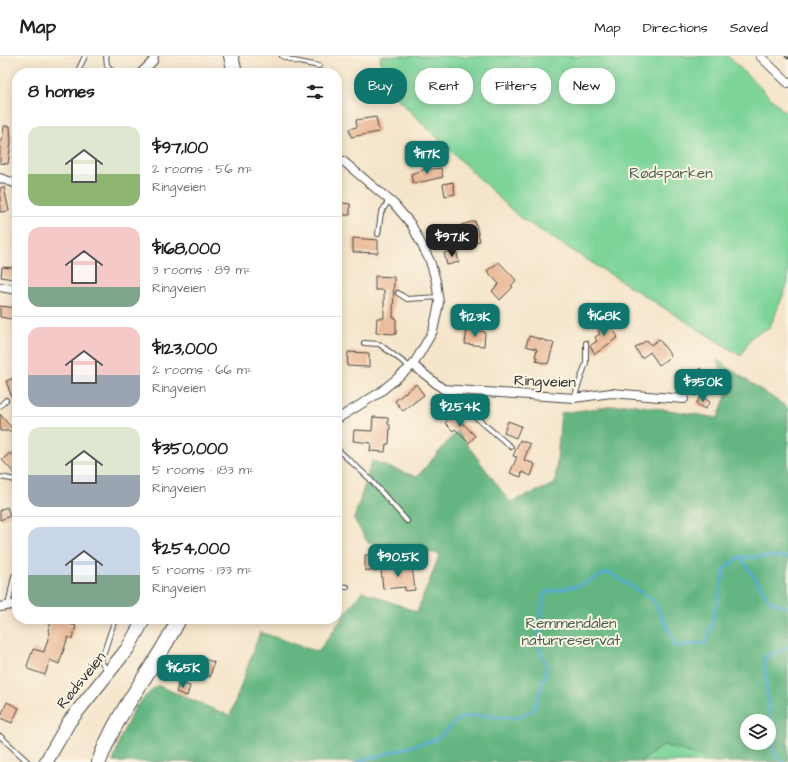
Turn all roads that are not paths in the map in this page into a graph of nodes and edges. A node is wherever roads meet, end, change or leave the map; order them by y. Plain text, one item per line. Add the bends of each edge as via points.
1 (85, 56) edge
2 (106, 56) edge
3 (154, 56) edge
4 (231, 56) edge
5 (282, 56) edge
6 (760, 56) edge
7 (319, 66) dead end
8 (79, 68) edge
9 (110, 68) edge
10 (146, 68) edge
11 (234, 68) edge
12 (788, 83) edge
13 (342, 161) edge
14 (0, 178) edge
15 (12, 182) edge
16 (389, 200) junction
17 (378, 234) dead end
18 (0, 287) edge
19 (12, 289) edge
20 (398, 293) dead end
21 (439, 297) junction
22 (364, 343) dead end
23 (586, 343) dead end
24 (412, 366) junction
25 (443, 389) junction
26 (574, 398) junction
27 (684, 399) dead end
28 (6, 400) dead end
29 (0, 406) edge
30 (342, 416) edge
31 (511, 446) dead end
32 (342, 454) edge
33 (0, 477) edge
34 (12, 479) edge
35 (407, 521) dead end
36 (12, 582) edge
37 (342, 587) edge
38 (347, 588) dead end
39 (4, 607) edge
40 (114, 624) edge
41 (141, 624) edge
42 (175, 624) edge
43 (156, 660) junction
44 (108, 673) junction
45 (186, 673) dead end
46 (0, 736) edge
47 (28, 762) edge
48 (46, 762) edge
49 (99, 762) edge

1 - 8 lane
2 - 9 lane
3 - 10 street
4 - 11 highway
5 - 7 lane
6 - 12 street
13 - 16 street
14 - 15 street
16 - 17 lane via 381,213
16 - 21 street via 413,227 430,260
18 - 19 street
20 - 21 lane via 406,299
21 - 24 street via 433,331
22 - 24 lane via 379,344
23 - 26 lane via 586,363
24 - 25 street
24 - 30 street via 379,393
25 - 26 street, Ringveien
25 - 31 lane
26 - 27 street, Ringveien via 611,393
28 - 29 lane
32 - 35 lane via 369,478
33 - 34 lane
36 - 39 lane
37 - 38 lane
40 - 44 lane via 101,660
41 - 44 main road, Rødsveien via 128,648
42 - 43 highway
43 - 45 lane
43 - 49 highway via 122,712
44 - 48 main road, Rødsveien via 69,722
46 - 47 lane

